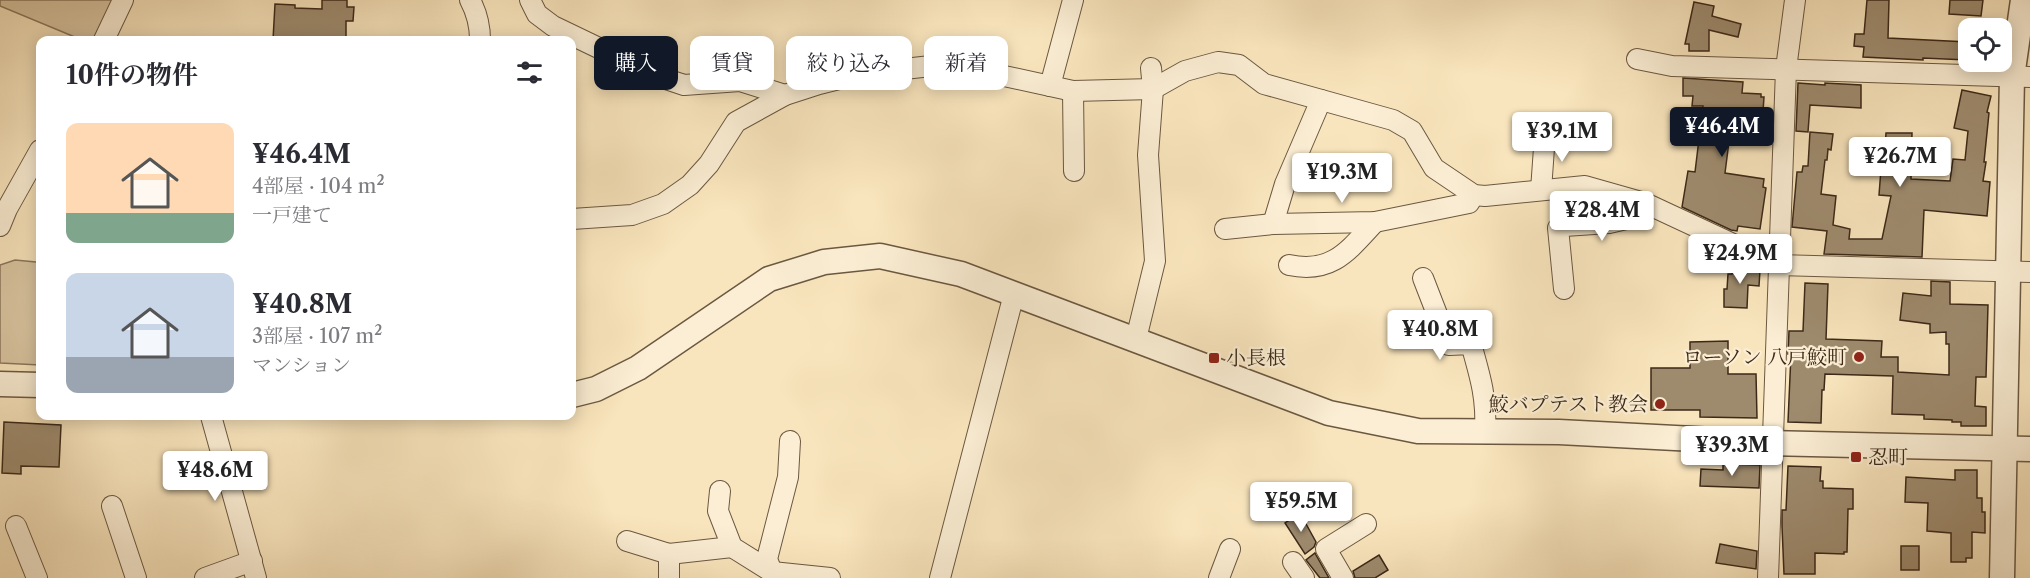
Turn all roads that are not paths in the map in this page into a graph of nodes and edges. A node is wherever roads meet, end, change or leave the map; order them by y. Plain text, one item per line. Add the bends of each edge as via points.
1 (123, 0) edge
2 (470, 0) edge
3 (530, 0) edge
4 (1073, 0) edge
5 (1795, 0) edge
6 (2023, 0) edge
7 (106, 36) edge
8 (480, 36) edge
9 (574, 36) edge
10 (576, 37) edge
11 (1637, 59) dead end
12 (1151, 68) dead end
13 (1786, 69) junction
14 (2021, 77) edge
15 (1050, 86) junction
16 (1152, 89) junction
17 (1074, 91) junction
18 (785, 95) junction
19 (1321, 100) junction
20 (1545, 134) dead end
21 (36, 157) edge
22 (1074, 171) dead end
23 (1542, 190) junction
24 (1474, 195) junction
25 (1645, 203) junction
26 (576, 219) edge
27 (1375, 222) junction
28 (1273, 224) junction
29 (0, 226) edge
30 (1225, 229) dead end
31 (1288, 265) dead end
32 (1778, 265) junction
33 (2020, 271) edge
34 (1423, 278) dead end
35 (1564, 289) dead end
36 (1014, 294) junction
37 (1136, 339) junction
38 (0, 384) edge
39 (36, 385) edge
40 (576, 394) edge
41 (212, 420) edge
42 (1485, 432) junction
43 (790, 441) dead end
44 (1772, 443) junction
45 (2006, 449) junction
46 (2030, 449) edge
47 (720, 491) dead end
48 (112, 506) dead end
49 (1366, 524) dead end
50 (16, 526) dead end
51 (627, 541) dead end
52 (732, 547) junction
53 (1230, 549) dead end
54 (669, 554) junction
55 (254, 570) edge
56 (772, 572) junction
57 (37, 578) edge
58 (136, 578) edge
59 (205, 578) edge
60 (669, 578) edge
61 (830, 578) edge
62 (940, 578) edge
63 (1219, 578) edge
64 (1343, 578) edge
65 (1768, 578) edge
66 (2002, 578) edge

1 - 7 street
2 - 8 street
3 - 9 street via 537,14
4 - 15 street
5 - 13 street
6 - 14 street
10 - 18 street via 684,85 740,81
11 - 13 street via 1672,66
12 - 16 street
13 - 14 street
13 - 32 street
14 - 33 street
15 - 17 street
15 - 18 street via 949,64 859,74
16 - 17 street
16 - 19 street via 1185,71 1218,62 1239,65 1264,84
16 - 37 street via 1148,154 1155,261
17 - 22 street
18 - 26 street via 736,122 709,164 690,185 663,204 632,215
19 - 24 street via 1393,120 1412,131 1434,168
19 - 28 street via 1285,184
20 - 23 street
21 - 29 street
23 - 24 street
23 - 25 street via 1585,186
24 - 27 street via 1469,203
25 - 32 street
25 - 35 street via 1635,217 1558,228
27 - 28 street
27 - 31 street via 1341,258 1329,264
28 - 30 street
32 - 33 street
32 - 44 street
33 - 45 street
34 - 42 street via 1449,345 1470,344 1486,408
36 - 37 street
36 - 40 street via 961,274 880,256 824,262 769,279 638,368 596,389
36 - 62 street
37 - 42 street via 1329,413 1418,431
38 - 39 street
41 - 55 street
42 - 44 street
43 - 56 street via 788,477 767,559
44 - 45 street
44 - 65 street
45 - 46 street
45 - 66 street
47 - 52 street via 718,512
48 - 58 street
49 - 64 street via 1326,549
50 - 57 street
51 - 54 street
52 - 54 street
52 - 56 street
53 - 63 street
54 - 60 street
55 - 59 street
56 - 61 street

